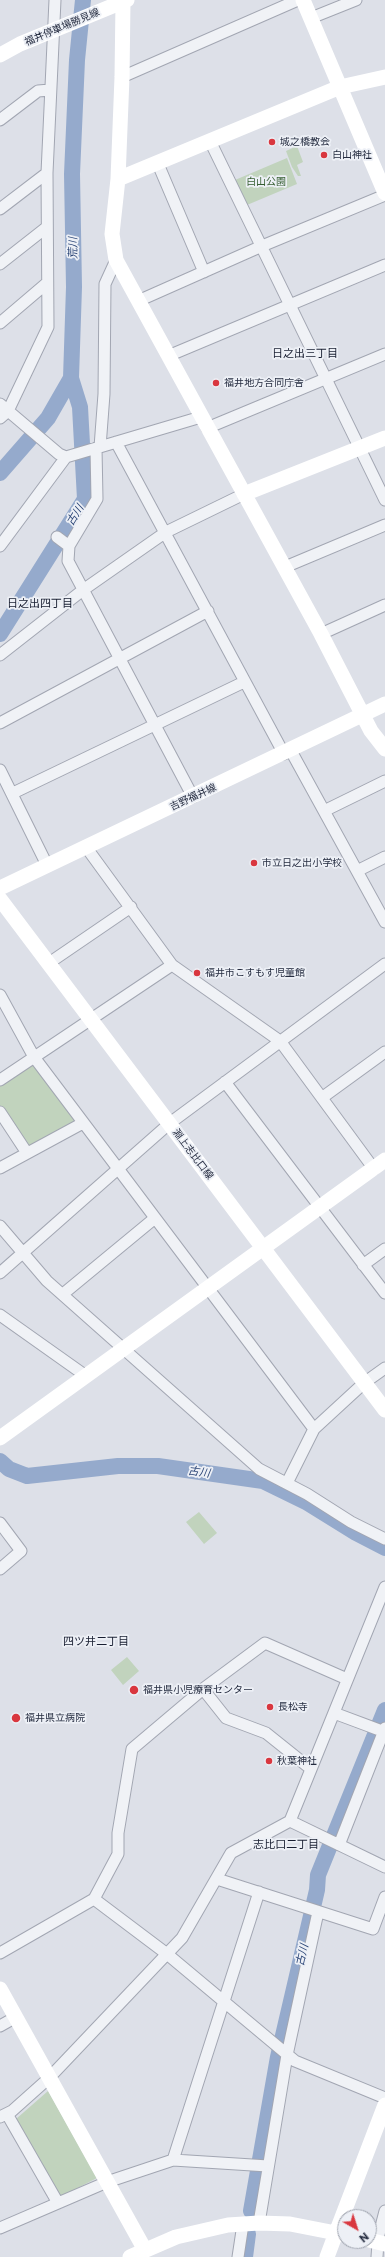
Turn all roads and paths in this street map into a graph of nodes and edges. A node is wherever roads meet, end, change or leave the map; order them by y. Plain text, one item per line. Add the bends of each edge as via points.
1 (56, 0) edge
2 (298, 0) edge
3 (303, 0) edge
4 (356, 0) edge
5 (125, 1) edge
6 (311, 18) junction
7 (56, 30) junction
8 (1, 54) edge
9 (385, 76) edge
10 (122, 77) junction
11 (340, 88) junction
12 (50, 90) junction
13 (0, 120) edge
14 (210, 141) junction
15 (158, 164) junction
16 (47, 173) junction
17 (118, 179) junction
18 (384, 186) edge
19 (0, 209) edge
20 (47, 226) junction
21 (262, 246) junction
22 (116, 260) junction
23 (0, 264) edge
24 (385, 265) edge
25 (204, 272) junction
26 (47, 283) junction
27 (138, 301) junction
28 (290, 305) junction
29 (0, 323) edge
30 (385, 354) edge
31 (168, 356) junction
32 (326, 379) junction
33 (3, 411) edge
34 (204, 422) junction
35 (385, 438) edge
36 (116, 442) junction
37 (96, 448) junction
38 (360, 448) junction
39 (70, 455) junction
40 (244, 494) junction
41 (385, 500) edge
42 (385, 525) edge
43 (166, 532) junction
44 (0, 546) edge
45 (285, 567) junction
46 (84, 590) junction
47 (385, 605) edge
48 (208, 611) junction
49 (321, 634) junction
50 (0, 655) edge
51 (120, 658) junction
52 (244, 682) junction
53 (385, 704) edge
54 (364, 714) junction
55 (0, 723) edge
56 (154, 725) junction
57 (385, 749) edge
58 (287, 752) junction
59 (0, 770) edge
60 (385, 781) edge
61 (12, 793) junction
62 (193, 798) junction
63 (324, 811) junction
64 (86, 847) junction
65 (385, 857) edge
66 (47, 866) junction
67 (357, 871) junction
68 (0, 888) edge
69 (0, 899) edge
70 (131, 907) junction
71 (385, 922) edge
72 (49, 963) junction
73 (385, 964) edge
74 (172, 965) junction
75 (1, 998) edge
76 (91, 1018) junction
77 (280, 1041) junction
78 (385, 1052) edge
79 (34, 1057) junction
80 (0, 1080) edge
81 (224, 1082) junction
82 (323, 1097) junction
83 (0, 1112) edge
84 (83, 1123) junction
85 (170, 1123) junction
86 (28, 1153) junction
87 (379, 1164) edge
88 (0, 1168) edge
89 (118, 1169) junction
90 (320, 1207) junction
91 (155, 1218) junction
92 (0, 1226) edge
93 (263, 1248) junction
94 (385, 1249) edge
95 (22, 1253) junction
96 (364, 1265) junction
97 (0, 1273) edge
98 (207, 1288) junction
99 (385, 1293) edge
100 (63, 1294) junction
101 (0, 1315) edge
102 (125, 1348) junction
103 (385, 1368) edge
104 (86, 1376) junction
105 (364, 1383) junction
106 (385, 1410) edge
107 (314, 1429) junction
108 (0, 1438) edge
109 (287, 1483) junction
110 (0, 1523) edge
111 (385, 1539) edge
112 (0, 1569) edge
113 (385, 1586) edge
114 (347, 1679) junction
115 (203, 1689) junction
116 (334, 1713) junction
117 (385, 1731) edge
118 (311, 1769) junction
119 (290, 1822) junction
120 (339, 1845) junction
121 (385, 1867) edge
122 (217, 1879) junction
123 (259, 1892) junction
124 (385, 1897) edge
125 (94, 1900) junction
126 (318, 1912) junction
127 (0, 1953) edge
128 (167, 1954) junction
129 (0, 1990) edge
130 (223, 2002) junction
131 (16, 2017) junction
132 (0, 2026) edge
133 (287, 2055) junction
134 (49, 2078) junction
135 (385, 2098) edge
136 (385, 2105) edge
137 (4, 2116) edge
138 (173, 2160) junction
139 (268, 2166) junction
140 (107, 2182) junction
141 (58, 2203) junction
142 (350, 2209) edge
143 (385, 2211) edge
144 (259, 2223) junction
145 (243, 2224) junction
146 (0, 2228) edge
147 (337, 2233) edge
148 (337, 2241) edge
149 (377, 2245) edge
150 (145, 2250) junction
151 (130, 2257) edge
152 (238, 2257) edge
153 (327, 2257) edge

1 - 7 street
2 - 10 street
3 - 6 street
4 - 6 street
5 - 7 street, 福井停車場勝見線
5 - 10 street
6 - 11 street
7 - 8 street, 福井停車場勝見線
7 - 12 street
9 - 11 street
10 - 17 street
11 - 14 street
11 - 18 street
12 - 13 street via 38,91
12 - 16 street
14 - 15 street
14 - 21 street
15 - 17 street
15 - 25 street
16 - 19 street
16 - 20 street
17 - 22 street via 112,234
18 - 21 street
20 - 23 street
20 - 26 street
21 - 25 street
21 - 28 street
22 - 27 street
22 - 37 street via 105,284 104,394
24 - 28 street
25 - 27 street
26 - 29 street
26 - 33 street via 48,326
27 - 31 street
28 - 31 street
28 - 32 street
30 - 32 street
31 - 34 street
32 - 34 street
32 - 38 street
33 - 39 street via 24,424 51,447
34 - 36 street
34 - 40 street
35 - 38 street
36 - 37 street
36 - 43 street
37 - 39 street
37 - 46 street via 97,499 64,542 68,561
38 - 40 street
38 - 41 street
39 - 44 street
40 - 43 street
40 - 45 street
42 - 45 street
43 - 46 street
43 - 48 street
45 - 49 street
46 - 50 street
46 - 51 street
47 - 49 street
48 - 51 street
48 - 52 street
49 - 54 street
51 - 55 street
51 - 56 street
52 - 56 street
52 - 58 street
53 - 54 street, 吉野福井線
54 - 57 street via 371,731
54 - 58 street, 吉野福井線
56 - 61 street
56 - 62 street
58 - 62 street, 吉野福井線
58 - 63 street
59 - 61 street
60 - 63 street
61 - 66 street
62 - 64 street, 吉野福井線
63 - 67 street
64 - 66 street, 吉野福井線
64 - 70 street
65 - 67 street
66 - 68 street, 吉野福井線
67 - 71 street
69 - 72 street, 淵上志比口線
70 - 72 street
70 - 74 street
72 - 76 street, 淵上志比口線
73 - 77 street
74 - 76 street
74 - 77 street
75 - 79 street
76 - 79 street
76 - 85 street, 淵上志比口線
77 - 81 street
77 - 82 street
78 - 82 street
79 - 80 street
79 - 84 street
81 - 85 street
81 - 90 street
82 - 87 street
83 - 86 street
84 - 86 street
84 - 89 street
85 - 89 street
85 - 93 street, 淵上志比口線
86 - 88 street
87 - 90 street
89 - 91 street
89 - 95 street
90 - 93 street
90 - 96 street
91 - 98 street
91 - 100 street
92 - 95 street
93 - 98 street
93 - 105 street, 淵上志比口線
94 - 96 street
95 - 97 street
95 - 100 street via 47,1281
96 - 99 street
98 - 102 street
98 - 107 street
100 - 102 street
101 - 104 street
102 - 104 street
102 - 109 street via 259,1469
103 - 105 street
104 - 108 street
105 - 106 street, 淵上志比口線
105 - 107 street
107 - 109 street
109 - 111 street
110 - 112 street via 20,1551
113 - 114 street
114 - 115 street via 265,1644
114 - 116 street
115 - 118 street via 226,1718 266,1733
115 - 125 street via 132,1749 118,1833 118,1854
116 - 117 street
116 - 118 street
117 - 120 street
118 - 119 street
119 - 120 street
119 - 122 street via 231,1853
120 - 121 street
122 - 123 street
122 - 128 street via 182,1938
123 - 126 street
123 - 130 street
124 - 126 street via 373,1929
125 - 127 street
125 - 128 street
126 - 133 street
128 - 130 street
128 - 134 street
129 - 131 street
130 - 133 street
130 - 138 street
131 - 132 street
131 - 134 street
133 - 135 street via 294,2061
133 - 139 street
134 - 137 street
134 - 140 street
136 - 142 street
137 - 141 street
138 - 139 street
138 - 140 street
139 - 144 street
140 - 141 street
140 - 150 street
141 - 146 street
143 - 149 street
144 - 145 street
144 - 147 street via 300,2225
145 - 150 street via 188,2234
145 - 152 street
148 - 153 street
150 - 151 street

